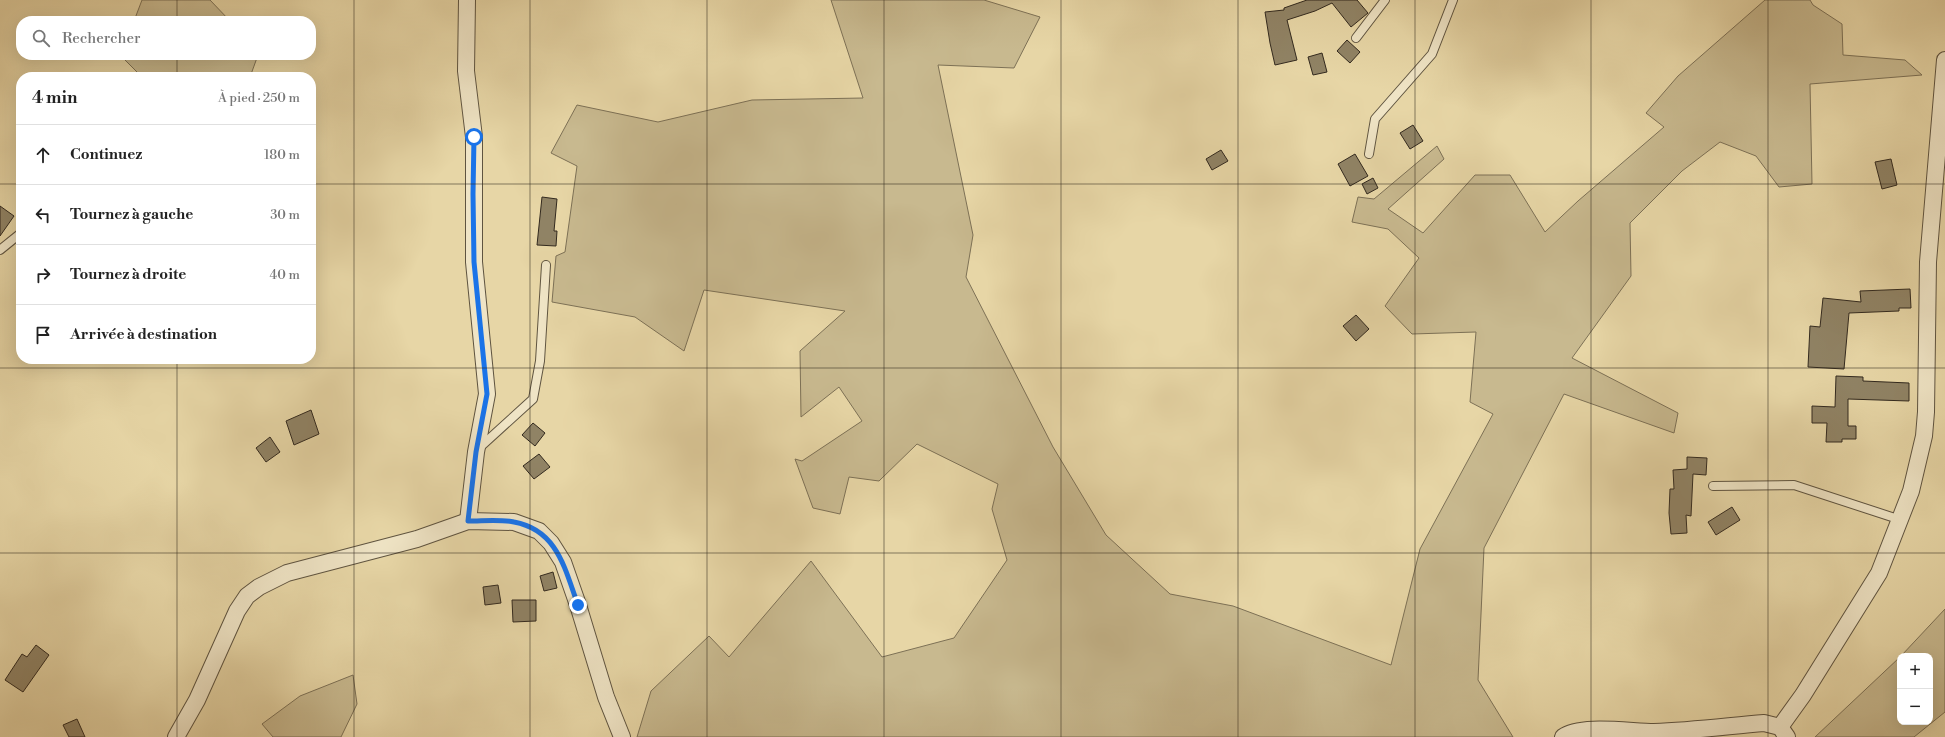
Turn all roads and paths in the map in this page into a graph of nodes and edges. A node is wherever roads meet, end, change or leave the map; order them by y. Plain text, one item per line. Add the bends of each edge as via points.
1 (467, 0) edge
2 (1385, 0) edge
3 (1453, 0) edge
4 (1356, 38) dead end
5 (1945, 60) edge
6 (1369, 154) dead end
7 (16, 237) edge
8 (0, 250) edge
9 (546, 265) dead end
10 (476, 452) junction
11 (1713, 486) dead end
12 (1901, 520) junction
13 (468, 521) junction
14 (1784, 732) edge
15 (176, 737) edge
16 (622, 737) edge
17 (1563, 737) edge

1 - 10 street via 466,71 474,137 474,262 487,394
2 - 4 lane
3 - 6 lane via 1432,54 1375,119
5 - 12 street via 1928,262 1924,436
7 - 8 lane
9 - 10 lane via 540,361 532,398
10 - 13 street
11 - 12 lane via 1794,485
12 - 14 street via 1879,572
13 - 15 street via 417,539 287,574 259,587 247,596 237,611 197,700
13 - 16 street via 514,522 539,531 551,543 563,562 606,698
14 - 17 street via 1764,723 1654,732 1593,730

